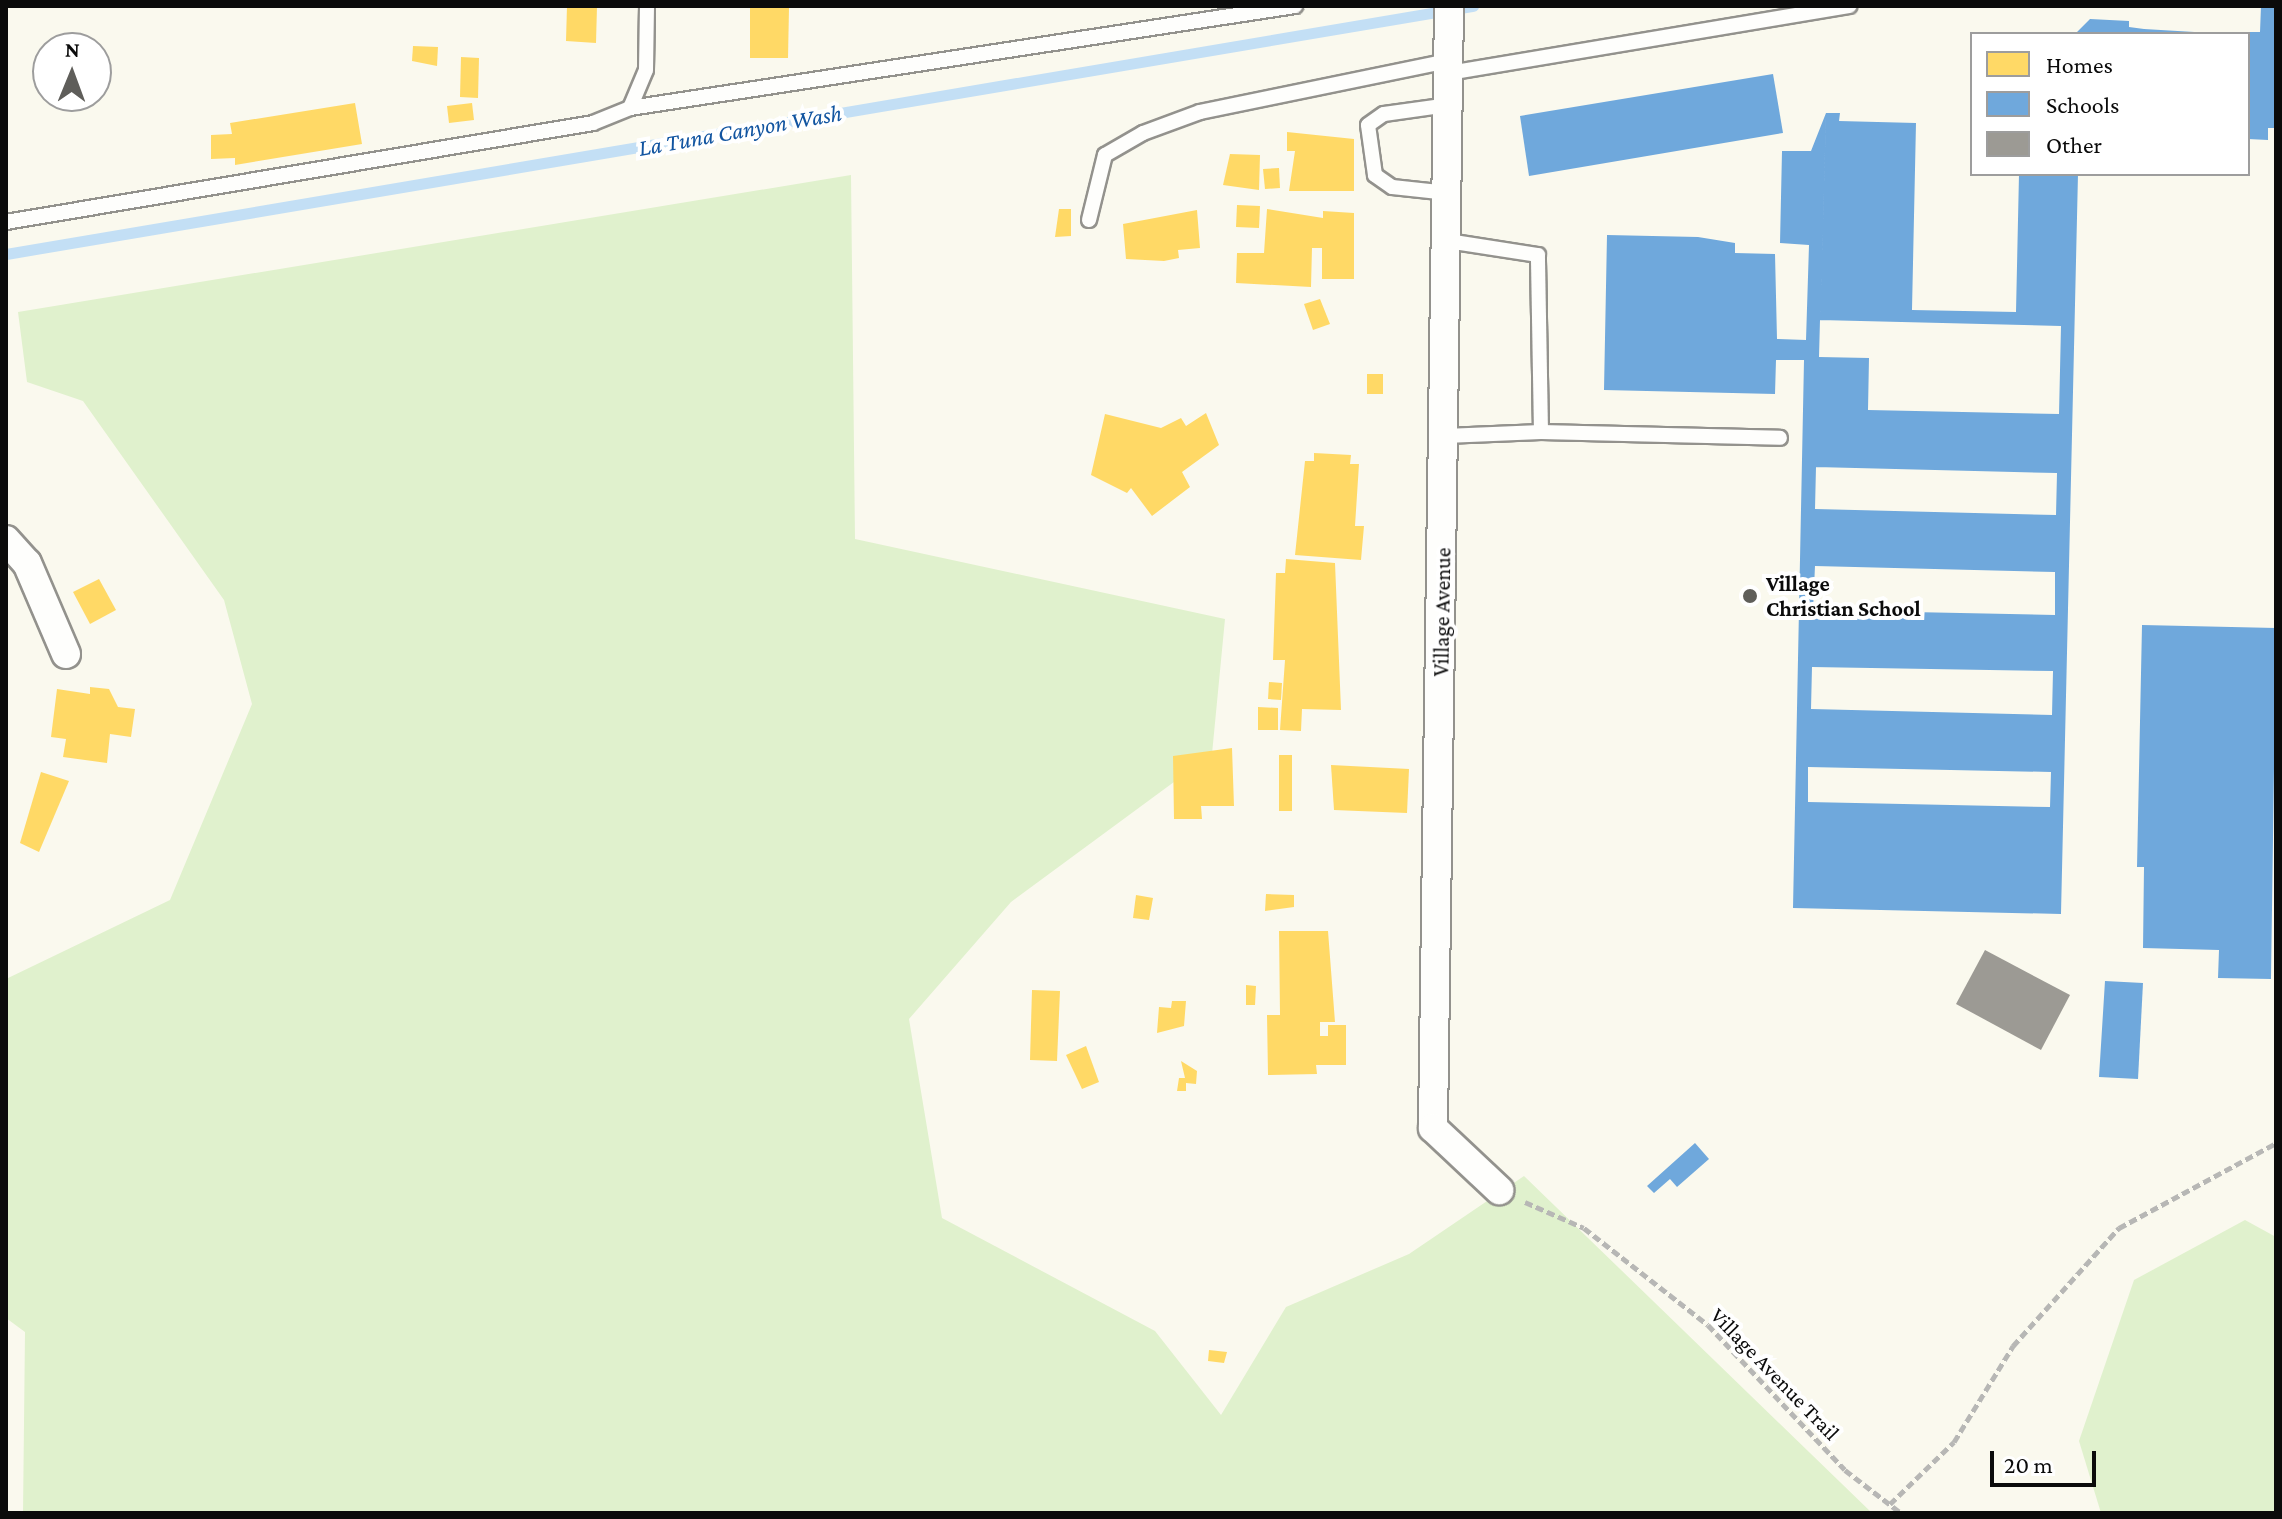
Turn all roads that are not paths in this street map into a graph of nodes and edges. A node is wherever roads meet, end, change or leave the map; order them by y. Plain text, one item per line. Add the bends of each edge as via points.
1 (647, 6) edge
2 (1295, 6) edge
3 (1849, 6) edge
4 (1449, 16) edge
5 (1449, 67) junction
6 (1449, 105) junction
7 (630, 108) junction
8 (1449, 193) junction
9 (1089, 220) dead end
10 (6, 222) edge
11 (1448, 241) junction
12 (1541, 432) junction
13 (1445, 436) junction
14 (1780, 438) dead end
15 (6, 540) edge
16 (66, 654) dead end
17 (1499, 1190) road end

1 - 7 lane via 646,70
2 - 7 lane
3 - 5 lane
4 - 5 street, Village Avenue
5 - 6 street, Village Avenue
5 - 9 lane via 1200,112 1143,133 1105,155
6 - 8 street, Village Avenue
6 - 8 lane via 1384,114 1368,125 1375,175 1392,187
7 - 10 lane via 593,123
8 - 11 street, Village Avenue
11 - 12 lane via 1538,255
11 - 13 street, Village Avenue
12 - 13 lane
12 - 14 lane
13 - 17 street, Village Avenue via 1433,1128
15 - 16 street via 27,563

